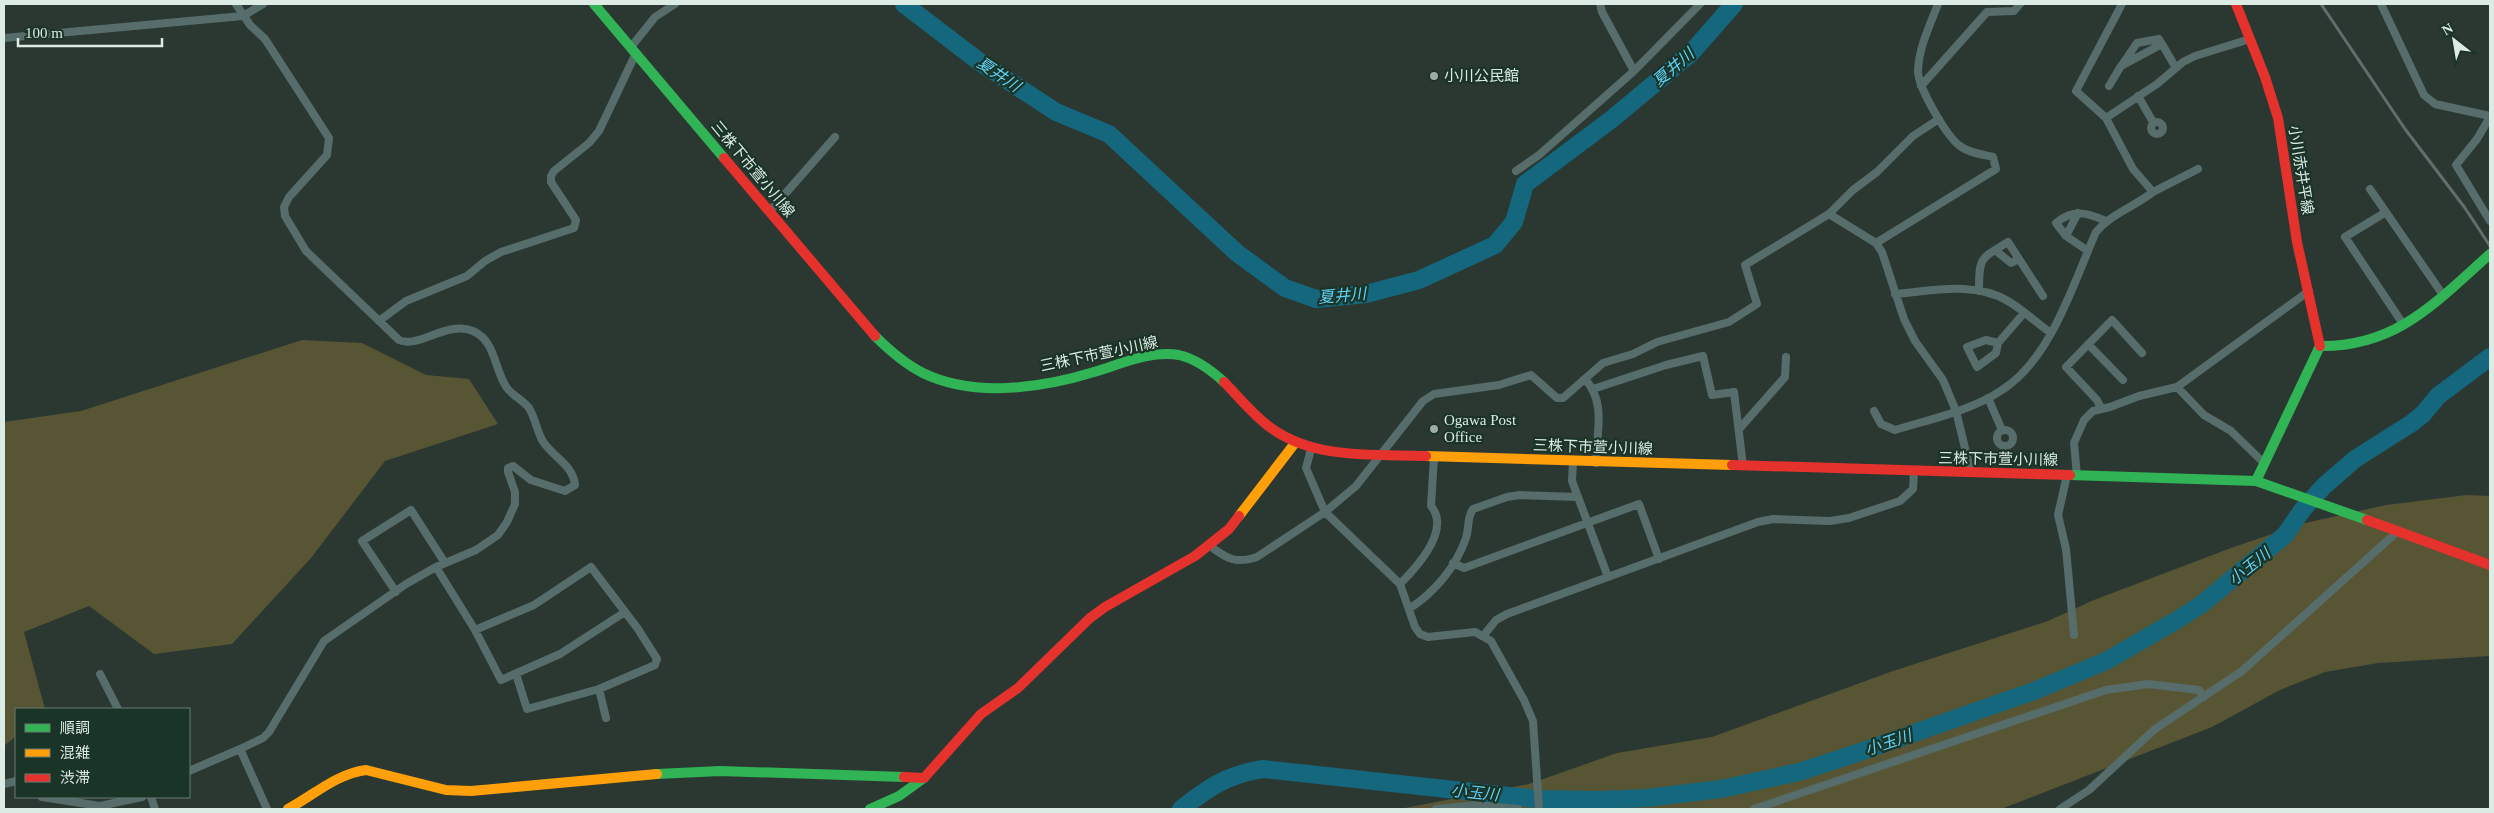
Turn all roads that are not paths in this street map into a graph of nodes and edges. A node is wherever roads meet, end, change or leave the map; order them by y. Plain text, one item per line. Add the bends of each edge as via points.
1 (236, 4) edge
2 (263, 4) edge
3 (594, 4) edge
4 (674, 4) edge
5 (1600, 4) edge
6 (1700, 4) edge
7 (1938, 4) edge
8 (2020, 4) edge
9 (2122, 4) edge
10 (2236, 4) edge
11 (2382, 4) edge
12 (243, 16) junction
13 (4, 38) edge
14 (2250, 39) junction
15 (2162, 44) junction
16 (633, 50) junction
17 (2121, 66) junction
18 (2176, 68) junction
19 (1634, 71) junction
20 (1921, 86) junction
21 (2109, 86) dead end
22 (2138, 96) junction
23 (2490, 116) edge
24 (2106, 118) junction
25 (1939, 119) junction
26 (2153, 122) dead end
27 (835, 137) dead end
28 (2198, 169) dead end
29 (1516, 171) dead end
30 (2370, 189) dead end
31 (2153, 192) junction
32 (770, 211) junction
33 (2386, 212) junction
34 (2078, 213) junction
35 (1828, 214) junction
36 (2106, 221) junction
37 (2490, 221) edge
38 (2066, 236) junction
39 (1876, 243) junction
40 (1995, 250) junction
41 (2088, 251) junction
42 (2490, 254) edge
43 (2019, 259) junction
44 (1979, 291) junction
45 (2309, 291) junction
46 (1895, 294) junction
47 (2444, 295) junction
48 (2043, 296) dead end
49 (2024, 313) junction
50 (379, 321) junction
51 (2403, 324) junction
52 (2051, 333) junction
53 (1998, 343) dead end
54 (2088, 344) junction
55 (2320, 346) junction
56 (2142, 353) dead end
57 (1786, 357) dead end
58 (1585, 379) junction
59 (2123, 380) dead end
60 (2177, 387) junction
61 (1593, 389) junction
62 (1988, 398) junction
63 (2101, 408) junction
64 (1956, 410) junction
65 (1874, 411) dead end
66 (1740, 428) junction
67 (2002, 430) dead end
68 (1296, 443) junction
69 (1311, 449) junction
70 (1380, 456) junction
71 (1434, 457) junction
72 (1573, 462) junction
73 (1596, 463) junction
74 (2265, 464) junction
75 (1743, 466) junction
76 (1914, 471) junction
77 (1971, 473) junction
78 (2072, 476) junction
79 (2256, 481) junction
80 (1578, 497) junction
81 (1325, 512) junction
82 (1588, 523) junction
83 (2397, 532) junction
84 (1210, 546) junction
85 (1658, 559) junction
86 (445, 563) junction
87 (1453, 563) junction
88 (2490, 564) edge
89 (436, 567) junction
90 (1608, 577) junction
91 (1400, 584) junction
92 (396, 592) junction
93 (1409, 609) junction
94 (625, 612) junction
95 (475, 630) junction
96 (1484, 635) junction
97 (2074, 635) dead end
98 (100, 674) dead end
99 (516, 674) junction
100 (599, 689) junction
101 (2204, 697) junction
102 (117, 708) edge
103 (606, 718) dead end
104 (240, 749) junction
105 (190, 772) edge
106 (924, 778) junction
107 (48, 798) edge
108 (137, 798) edge
109 (1539, 808) edge
110 (267, 809) edge
111 (288, 809) edge
112 (870, 809) edge
113 (1436, 809) edge
114 (1518, 809) edge
115 (1754, 809) edge
116 (2060, 809) edge

1 - 12 street
2 - 12 street
3 - 16 main road, 三株下市萱小川線
4 - 16 street via 655,17
5 - 19 street
6 - 19 street
7 - 20 street via 1920,54 1918,72
8 - 20 street via 2014,11 1987,12
9 - 24 street via 2076,92
10 - 14 main road, 小川赤井平線
11 - 23 street via 2424,95 2435,104
12 - 13 street
12 - 50 street via 265,39 329,138 327,155 289,196 284,207 285,216 306,251
14 - 18 street via 2195,56
14 - 45 main road, 小川赤井平線 via 2278,118 2297,242
15 - 17 street
15 - 17 street via 2159,39 2136,43
15 - 18 street
16 - 32 main road, 三株下市萱小川線
16 - 50 street via 599,132 550,176 576,220 574,228 501,252 467,276 406,301
17 - 21 street
18 - 22 street
19 - 29 street via 1539,155
20 - 25 street
22 - 24 street
22 - 26 street
23 - 37 street via 2456,165
24 - 31 street via 2133,169
25 - 35 street via 1913,136 1878,172
25 - 39 street via 1958,146 1993,157 1996,169
27 - 32 street
28 - 31 street
30 - 33 street
31 - 36 street
32 - 68 main road, 三株下市萱小川線 via 873,333 894,354 924,374 951,383 981,387 1030,384 1165,354 1186,357 1206,367 1255,415
33 - 47 street
33 - 51 street via 2346,237
34 - 36 street via 2091,214
34 - 38 street
34 - 38 street via 2065,215 2056,223
35 - 39 street
35 - 58 street via 1745,265 1757,304 1729,322 1658,342 1603,363
36 - 41 street via 2096,232
38 - 41 street
39 - 46 street
40 - 43 street via 2011,263
40 - 43 street via 2008,242
40 - 44 street via 1979,264
41 - 52 street
42 - 47 main road
43 - 48 street
44 - 46 street via 1956,289
44 - 49 street via 2007,300
45 - 55 main road, 小川赤井平線
45 - 60 street
46 - 64 street via 1915,341 1942,380
47 - 51 main road
49 - 52 street
49 - 53 street
50 - 86 street via 403,342 457,328 472,330 483,338 493,353 508,390 529,408 543,440 574,477 576,485 565,491 531,480 513,466 508,468 515,504 507,522 498,535 476,550
51 - 55 main road via 2362,343
52 - 62 street via 2025,372
54 - 56 street via 2112,320
54 - 59 street
54 - 63 street via 2066,367
55 - 74 main road
57 - 66 street via 1785,377
58 - 61 street
58 - 70 street via 1563,398 1557,398 1531,375 1499,386 1434,394 1423,401
60 - 63 street
60 - 74 street via 2204,415 2231,431
61 - 66 street via 1703,356 1712,395 1734,392
61 - 73 street via 1599,405
62 - 64 street
62 - 67 street
63 - 78 street via 2084,420 2077,432
64 - 65 street via 1895,430 1881,424
64 - 77 street
66 - 75 street
68 - 69 main road, 三株下市萱小川線
68 - 84 main road via 1229,529
69 - 70 main road, 三株下市萱小川線
69 - 81 street via 1306,468
70 - 71 main road, 三株下市萱小川線
70 - 81 street via 1356,486
71 - 72 main road, 三株下市萱小川線
71 - 91 street via 1431,506 1438,525 1414,570
72 - 73 main road, 三株下市萱小川線
72 - 80 street via 1572,481
73 - 75 main road, 三株下市萱小川線
74 - 79 main road
75 - 76 main road, 三株下市萱小川線
76 - 77 main road, 三株下市萱小川線
76 - 85 street via 1913,489 1906,497 1849,518 1758,522
77 - 78 main road, 三株下市萱小川線
78 - 79 main road, 三株下市萱小川線
78 - 97 street via 2058,515 2066,549
79 - 83 main road
80 - 82 street
80 - 87 street via 1520,495 1473,508 1467,518 1466,538
81 - 84 street via 1257,557 1245,561 1225,558
81 - 91 street
82 - 85 street via 1639,504
82 - 87 street via 1464,568
82 - 90 street
83 - 88 main road
83 - 101 street via 2242,671
84 - 106 main road via 1090,618 1018,688 963,732
85 - 90 street
86 - 89 street
86 - 92 street via 411,510 362,541
87 - 93 street via 1425,599
89 - 92 street
89 - 95 street
90 - 96 street via 1507,614 1496,620
91 - 93 street
92 - 104 street via 324,641 269,732
93 - 96 street via 1415,628 1428,637 1466,631
94 - 95 street via 591,567 534,605
94 - 99 street via 560,654
94 - 100 street via 657,659 655,665
95 - 99 street via 501,680
96 - 109 street via 1491,641 1533,721
98 - 102 street
99 - 100 street via 527,709
100 - 103 street
101 - 115 street via 2199,690 2148,684 2106,690
101 - 116 street via 2155,729 2088,790
104 - 105 street
104 - 110 street
106 - 111 main road via 669,773 471,791 446,790 366,770 354,770
106 - 112 main road via 899,796
107 - 108 street via 100,806
113 - 114 street via 1477,805

